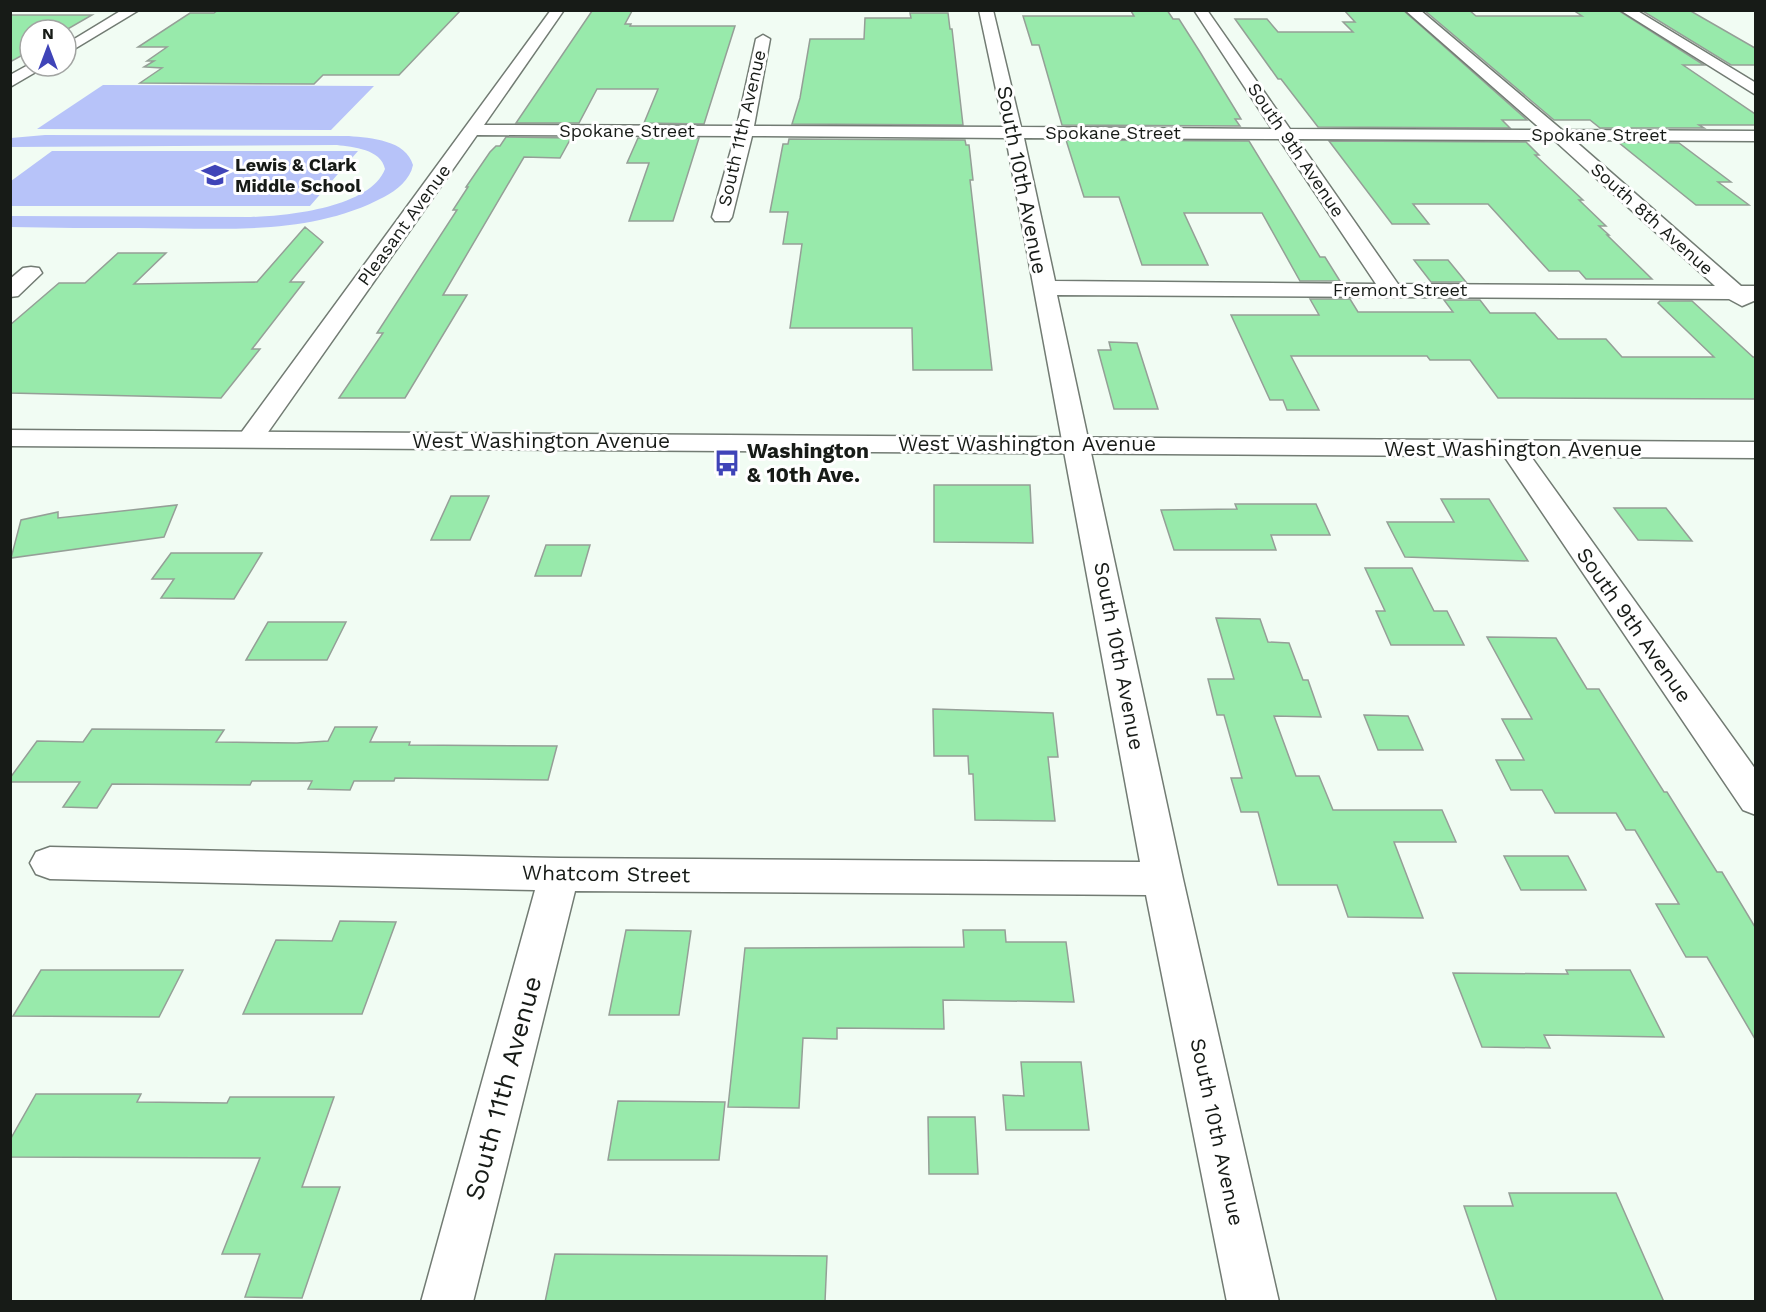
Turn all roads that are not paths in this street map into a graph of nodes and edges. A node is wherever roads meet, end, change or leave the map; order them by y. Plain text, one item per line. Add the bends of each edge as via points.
1 (133, 10) edge
2 (558, 10) edge
3 (986, 10) edge
4 (1200, 10) edge
5 (1411, 10) edge
6 (1626, 10) edge
7 (763, 39) dead end
8 (78, 43) edge
9 (1755, 90) edge
10 (471, 130) junction
11 (744, 131) junction
12 (1014, 133) junction
13 (1286, 135) junction
14 (1558, 135) junction
15 (1755, 136) edge
16 (722, 216) dead end
17 (31, 273) dead end
18 (1044, 288) junction
19 (1391, 290) junction
20 (10, 291) edge
21 (1745, 293) edge
22 (1755, 310) edge
23 (10, 438) edge
24 (250, 439) junction
25 (1076, 444) junction
26 (1513, 450) junction
27 (1755, 450) edge
28 (1755, 800) edge
29 (50, 863) dead end
30 (559, 874) junction
31 (1163, 879) junction
32 (447, 1302) edge
33 (1253, 1302) edge

1 - 8 street
2 - 10 street, Pleasant Avenue
3 - 12 street, South 10th Avenue
4 - 13 street, South 9th Avenue
5 - 14 street, South 8th Avenue
6 - 9 street
7 - 11 street, South 11th Avenue
10 - 11 street, Spokane Street
10 - 24 street, Pleasant Avenue
11 - 12 street, Spokane Street
11 - 16 street, South 11th Avenue
12 - 13 street, Spokane Street
12 - 18 street, South 10th Avenue
13 - 14 street, Spokane Street
13 - 19 street, South 9th Avenue
14 - 15 street, Spokane Street
14 - 21 street, South 8th Avenue
17 - 20 street
18 - 19 street, Fremont Street
18 - 25 street, South 10th Avenue
19 - 21 street, Fremont Street
21 - 22 street, South 8th Avenue
23 - 24 street, West Washington Avenue
24 - 25 street, West Washington Avenue
25 - 26 street, West Washington Avenue
25 - 31 street, South 10th Avenue
26 - 27 street, West Washington Avenue
26 - 28 street, South 9th Avenue
29 - 30 street, Whatcom Street
30 - 31 street, Whatcom Street
30 - 32 street, South 11th Avenue
31 - 33 street, South 10th Avenue

